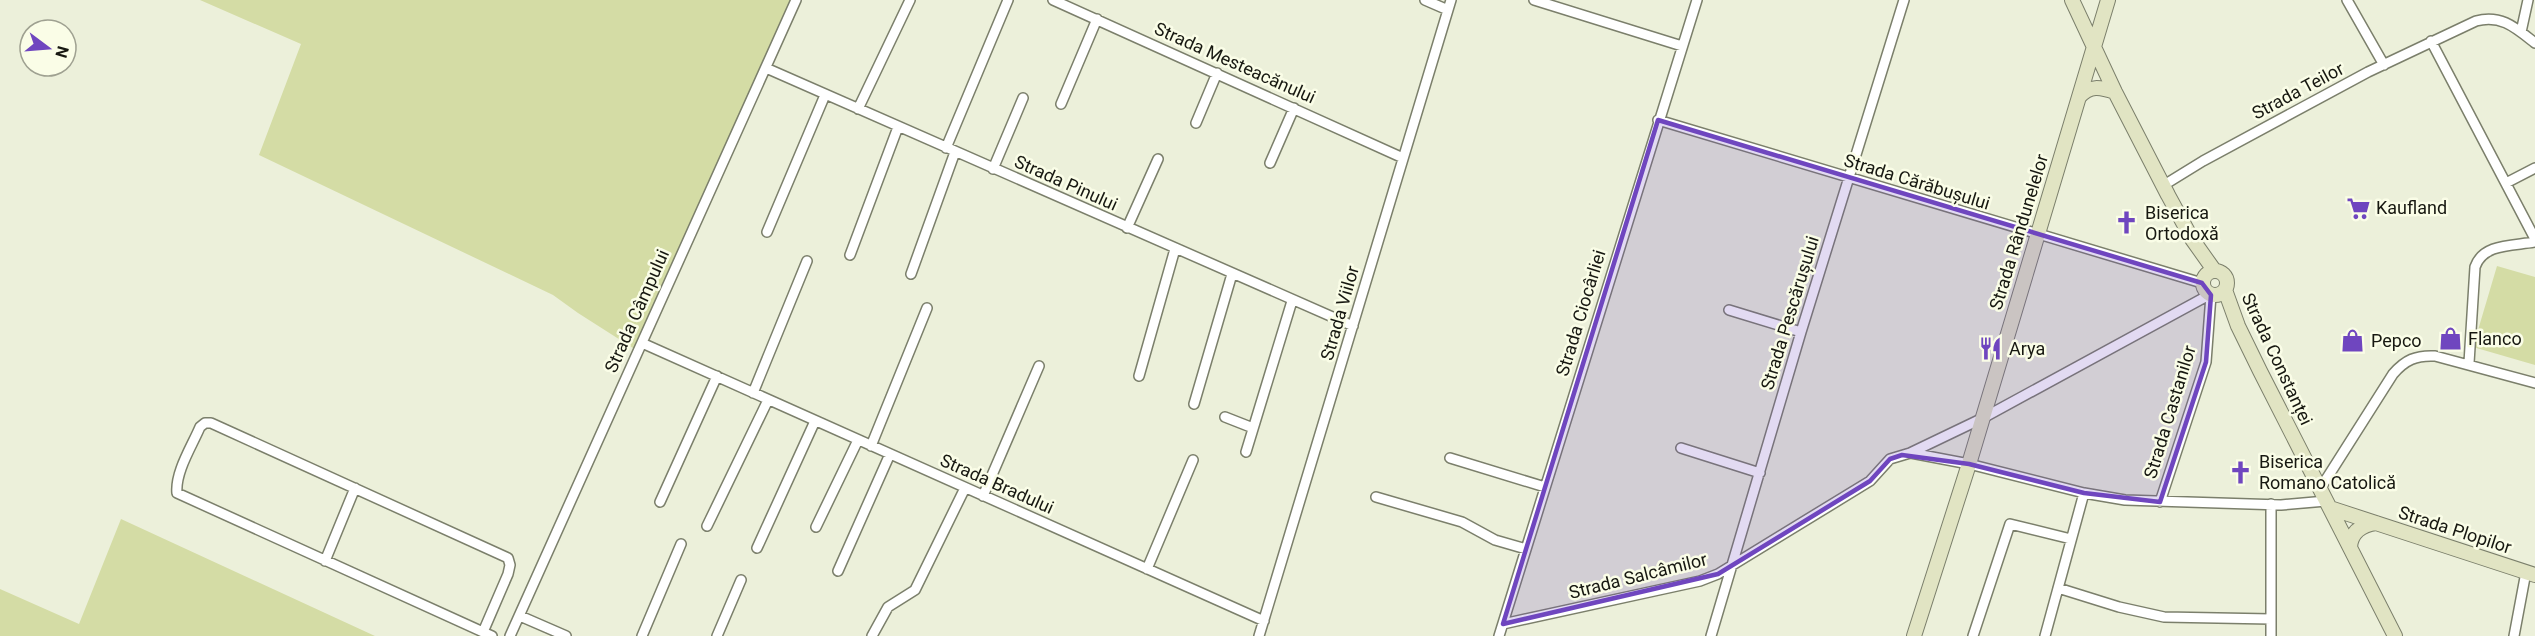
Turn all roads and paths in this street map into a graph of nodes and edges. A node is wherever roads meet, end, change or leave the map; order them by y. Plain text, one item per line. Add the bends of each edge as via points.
1 (796, 0) edge
2 (910, 0) edge
3 (1008, 0) edge
4 (1053, 0) edge
5 (1425, 0) edge
6 (1534, 0) edge
7 (1697, 0) edge
8 (1904, 0) edge
9 (2072, 0) edge
10 (2108, 0) edge
11 (2347, 0) edge
12 (2528, 0) edge
13 (1450, 5) edge
14 (1097, 19) junction
15 (2521, 32) junction
16 (2431, 41) junction
17 (2535, 43) edge
18 (2094, 45) junction
19 (1682, 46) junction
20 (2384, 64) junction
21 (766, 68) junction
22 (1217, 73) junction
23 (2115, 92) junction
24 (825, 95) junction
25 (2079, 97) junction
26 (1023, 98) dead end
27 (1061, 104) dead end
28 (1294, 108) junction
29 (858, 109) junction
30 (1658, 120) junction
31 (1196, 123) dead end
32 (898, 127) junction
33 (950, 150) junction
34 (1403, 158) junction
35 (1158, 159) dead end
36 (1270, 163) dead end
37 (2535, 168) edge
38 (993, 169) junction
39 (1849, 178) junction
40 (2506, 183) junction
41 (2164, 185) junction
42 (1128, 228) junction
43 (767, 232) dead end
44 (2036, 235) junction
45 (2535, 241) edge
46 (1175, 249) junction
47 (850, 255) dead end
48 (807, 261) dead end
49 (911, 274) dead end
50 (1232, 274) junction
51 (2211, 287) junction
52 (1292, 301) junction
53 (927, 308) dead end
54 (1729, 310) dead end
55 (1353, 326) junction
56 (1801, 332) junction
57 (642, 343) junction
58 (2469, 363) junction
59 (1039, 366) dead end
60 (717, 376) junction
61 (1139, 376) dead end
62 (2535, 383) edge
63 (753, 393) junction
64 (768, 400) junction
65 (1194, 404) dead end
66 (1225, 417) dead end
67 (1983, 418) junction
68 (815, 421) junction
69 (1253, 428) junction
70 (858, 440) junction
71 (871, 446) junction
72 (1681, 448) dead end
73 (1246, 452) dead end
74 (1911, 453) junction
75 (890, 454) junction
76 (1450, 458) dead end
77 (1193, 460) dead end
78 (1969, 464) junction
79 (1760, 473) junction
80 (1545, 487) junction
81 (355, 488) junction
82 (965, 488) junction
83 (2084, 493) junction
84 (983, 496) junction
85 (1376, 497) dead end
86 (2326, 499) junction
87 (660, 502) dead end
88 (2160, 502) junction
89 (2271, 504) junction
90 (2377, 523) junction
91 (707, 526) dead end
92 (816, 527) dead end
93 (2071, 539) junction
94 (681, 544) dead end
95 (2350, 547) junction
96 (757, 548) dead end
97 (1526, 549) junction
98 (325, 561) junction
99 (1732, 564) junction
100 (1147, 569) junction
101 (838, 571) dead end
102 (2531, 574) edge
103 (741, 580) dead end
104 (2058, 588) junction
105 (520, 616) junction
106 (2271, 619) junction
107 (1264, 621) junction
108 (1503, 624) junction
109 (488, 634) edge
110 (510, 636) edge
111 (566, 636) edge
112 (642, 636) edge
113 (717, 636) edge
114 (872, 636) edge
115 (1259, 636) edge
116 (1499, 636) edge
117 (1711, 636) edge
118 (1914, 636) edge
119 (1973, 636) edge
120 (2045, 636) edge
121 (2271, 636) edge
122 (2396, 636) edge
123 (2514, 636) edge

1 - 21 street, Strada Câmpului
2 - 29 street
3 - 33 street
4 - 14 street, Strada Mesteacănului
5 - 13 street
6 - 19 street
7 - 19 street, Strada Ciocârliei
8 - 39 street, Strada Pescărușului
9 - 18 street
10 - 18 street
11 - 20 street
12 - 15 street
13 - 34 street, Strada Viilor
14 - 22 street, Strada Mesteacănului
14 - 27 street
15 - 16 street, Strada Teilor via 2502,20 2486,18
15 - 17 street, Strada Teilor
16 - 20 street, Strada Teilor
16 - 40 street
18 - 23 street
18 - 25 street, Strada Rândunelelor
19 - 30 street, Strada Ciocârliei
20 - 41 street, Strada Teilor
21 - 24 street, Strada Pinului
21 - 57 street, Strada Câmpului
22 - 28 street, Strada Mesteacănului
22 - 31 street
23 - 25 street via 2090,88
23 - 41 street
24 - 29 street, Strada Pinului
24 - 43 street
25 - 44 street, Strada Rândunelelor
26 - 38 street
28 - 34 street, Strada Mesteacănului
28 - 36 street
29 - 32 street, Strada Pinului
30 - 39 street, Strada Cărăbușului
30 - 80 street, Strada Ciocârliei
32 - 33 street, Strada Pinului
32 - 47 street
33 - 38 street, Strada Pinului
33 - 49 street
34 - 55 street, Strada Viilor
35 - 42 street
37 - 40 street
38 - 42 street, Strada Pinului
39 - 44 street, Strada Cărăbușului
39 - 56 street, Strada Pescărușului
40 - 45 street
41 - 51 street, Strada Constanței
42 - 46 street, Strada Pinului
44 - 51 street, Strada Cărăbușului
44 - 67 street, Strada Rândunelelor
45 - 58 street via 2490,249 2477,260
46 - 50 street, Strada Pinului
46 - 61 street
48 - 63 street
50 - 52 street, Strada Pinului
50 - 65 street
51 - 67 street
51 - 86 street, Strada Constanței via 2238,326
51 - 88 street, Strada Castanilor via 2206,362
52 - 55 street, Strada Pinului
52 - 69 street
53 - 71 street
54 - 56 street
55 - 107 street, Strada Viilor
56 - 79 street, Strada Pescărușului
57 - 60 street, Strada Bradului
57 - 105 street, Strada Câmpului
58 - 62 street
58 - 86 street via 2422,355 2402,364 2349,441
59 - 84 street
60 - 63 street, Strada Bradului
60 - 87 street
63 - 64 street, Strada Bradului
64 - 68 street, Strada Bradului
64 - 91 street
66 - 69 street
67 - 74 street
67 - 78 street, Strada Rândunelelor
68 - 70 street, Strada Bradului
68 - 96 street
69 - 73 street
70 - 71 street, Strada Bradului
70 - 92 street
71 - 75 street, Strada Bradului
72 - 79 street
74 - 78 street
74 - 99 street, Strada Salcâmilor via 1890,459 1869,481
75 - 82 street, Strada Bradului
75 - 101 street
76 - 80 street
77 - 100 street
78 - 83 street
78 - 118 street, Strada Rândunelelor
79 - 99 street, Strada Pescărușului
80 - 97 street, Strada Ciocârliei
81 - 98 street
81 - 98 street via 211,423 200,427 179,476 177,493
81 - 109 street via 508,558 508,574
82 - 84 street, Strada Bradului
82 - 114 street via 915,590 888,608
83 - 88 street
83 - 93 street
84 - 100 street, Strada Bradului
85 - 97 street via 1462,522 1495,540
86 - 89 street via 2295,505
86 - 90 street, Strada Plopilor
86 - 95 street, Strada Constanței
88 - 89 street
89 - 106 street
90 - 95 street via 2359,528
90 - 102 street, Strada Plopilor
93 - 104 street
93 - 119 street via 2010,524
94 - 112 street
95 - 122 street, Strada Constanței
97 - 108 street, Strada Ciocârliei
98 - 109 street
99 - 108 street, Strada Salcâmilor via 1700,581
99 - 117 street, Strada Pescărușului
100 - 107 street, Strada Bradului
102 - 123 street
103 - 113 street
104 - 106 street via 2164,617
104 - 120 street
105 - 110 street, Strada Câmpului
105 - 111 street
106 - 121 street
107 - 115 street, Strada Viilor
108 - 116 street, Strada Ciocârliei

